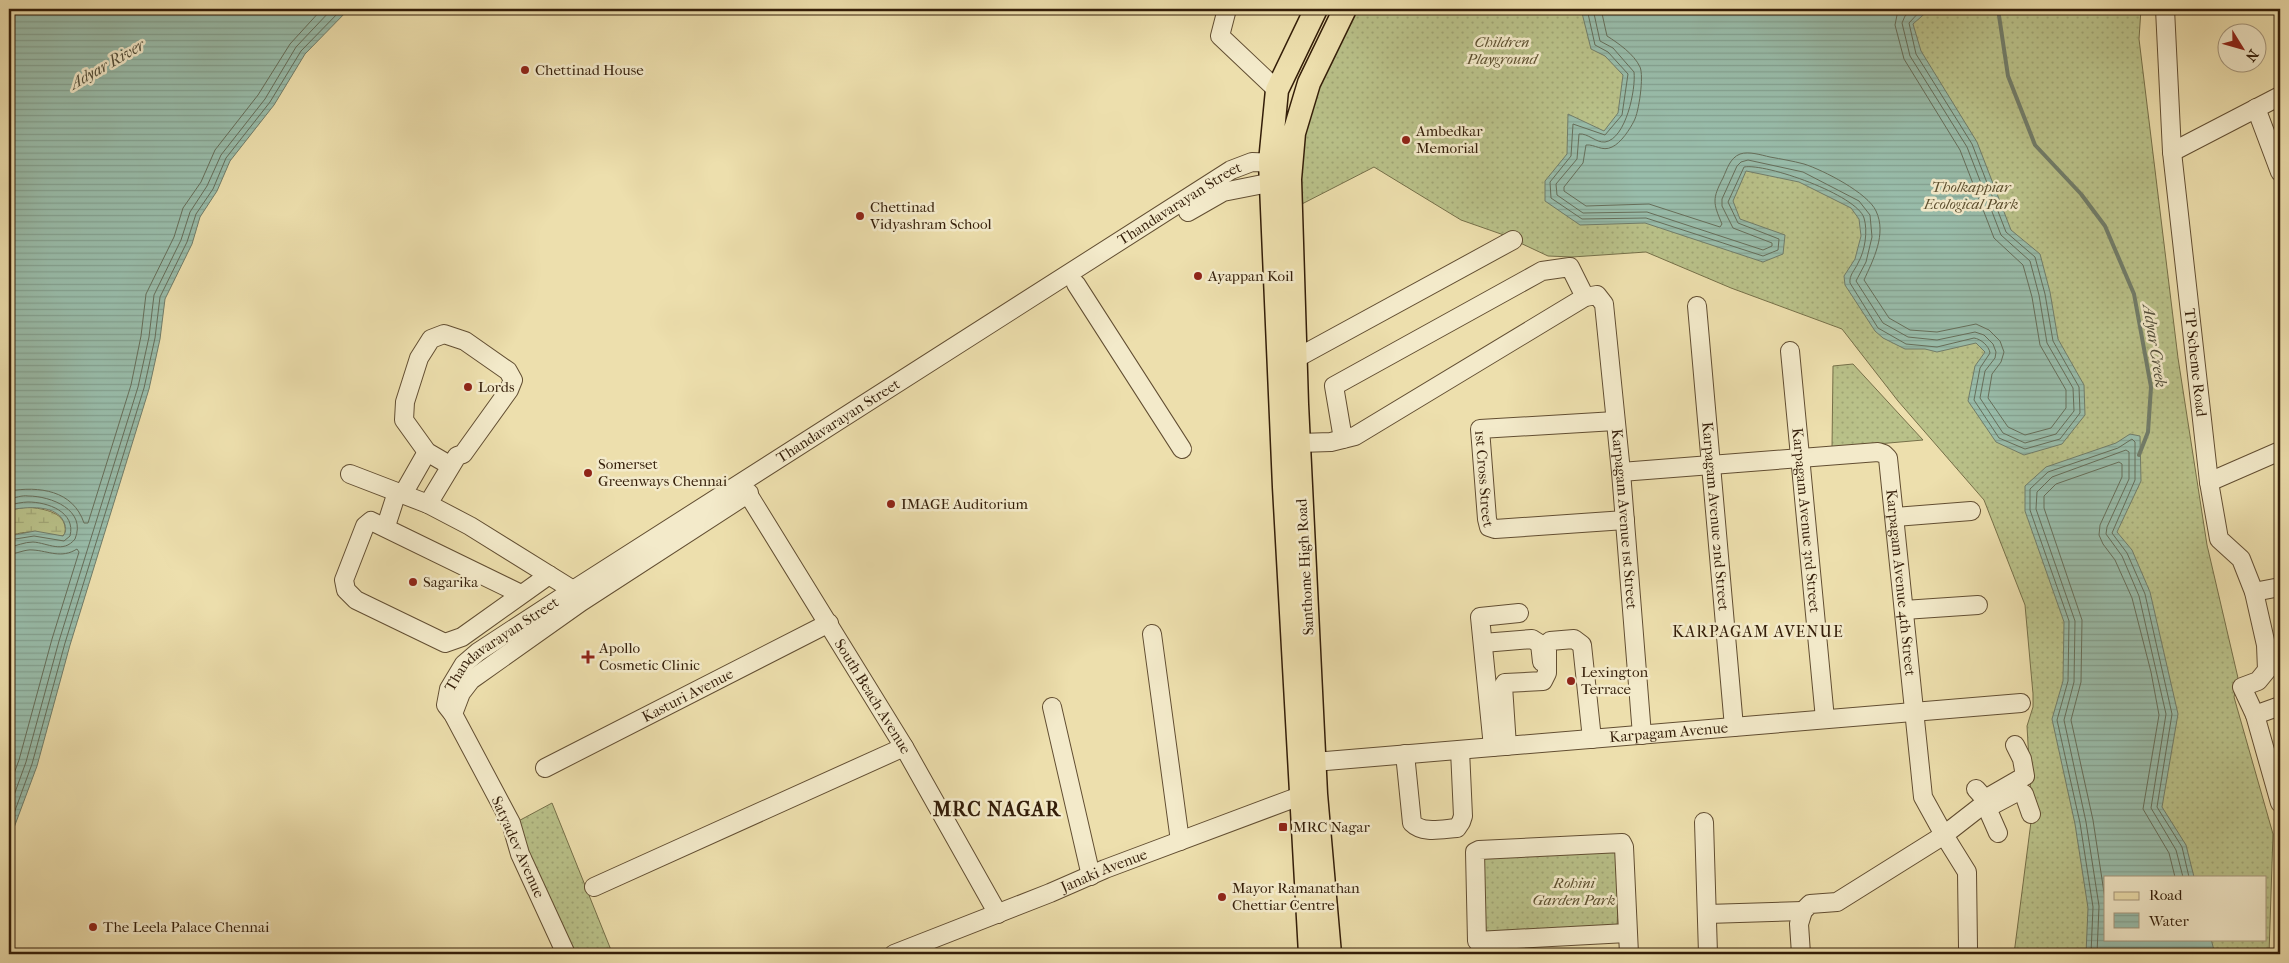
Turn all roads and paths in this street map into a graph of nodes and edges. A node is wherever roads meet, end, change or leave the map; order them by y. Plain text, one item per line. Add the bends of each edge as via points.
1 (1227, 9) edge
2 (1316, 9) edge
3 (1345, 9) edge
4 (2165, 9) edge
5 (1277, 90) junction
6 (2280, 96) edge
7 (2256, 108) junction
8 (2172, 152) junction
9 (1280, 171) junction
10 (2280, 172) edge
11 (1513, 240) dead end
12 (1076, 284) junction
13 (1585, 297) junction
14 (1697, 306) dead end
15 (1790, 351) dead end
16 (1295, 358) junction
17 (942, 363) junction
18 (1615, 421) junction
19 (1343, 439) junction
20 (1298, 443) junction
21 (1182, 449) dead end
22 (2280, 451) edge
23 (427, 452) junction
24 (1799, 457) junction
25 (451, 466) junction
26 (1710, 466) junction
27 (1621, 472) junction
28 (350, 474) dead end
29 (2209, 482) junction
30 (742, 491) junction
31 (400, 493) junction
32 (428, 504) junction
33 (1971, 511) dead end
34 (1895, 517) junction
35 (1624, 520) junction
36 (386, 526) junction
37 (549, 575) junction
38 (2280, 587) edge
39 (2254, 592) junction
40 (521, 594) junction
41 (577, 596) junction
42 (1978, 605) dead end
43 (1904, 610) junction
44 (1519, 613) dead end
45 (829, 622) junction
46 (1152, 634) dead end
47 (1482, 642) junction
48 (2273, 642) edge
49 (445, 643) junction
50 (464, 664) junction
51 (1486, 678) junction
52 (2021, 703) dead end
53 (2280, 706) edge
54 (1052, 707) dead end
55 (1914, 712) junction
56 (453, 714) junction
57 (2254, 715) junction
58 (1826, 720) junction
59 (1734, 727) junction
60 (1642, 735) junction
61 (1592, 739) junction
62 (2016, 745) dead end
63 (904, 747) junction
64 (1500, 747) junction
65 (1460, 755) junction
66 (1406, 760) junction
67 (1307, 763) junction
68 (545, 768) dead end
69 (1308, 795) junction
70 (1980, 801) junction
71 (2280, 803) edge
72 (2031, 814) dead end
73 (1704, 822) dead end
74 (1998, 833) dead end
75 (1944, 835) junction
76 (1180, 841) junction
77 (1091, 876) junction
78 (594, 887) dead end
79 (1803, 911) junction
80 (998, 914) junction
81 (1707, 914) junction
82 (1627, 933) junction
83 (1477, 948) edge
84 (1968, 948) dead end
85 (566, 954) edge
86 (894, 954) edge
87 (1310, 954) edge
88 (1330, 954) edge
89 (1629, 954) edge
90 (1708, 954) edge
91 (1801, 954) edge

1 - 5 street via 1220,36
2 - 5 main road
3 - 9 main road via 1309,83
4 - 8 street, TP Scheme Road
5 - 9 main road
6 - 7 street
7 - 8 street
7 - 10 street
8 - 29 street, TP Scheme Road
9 - 12 street, Thandavarayan Street via 1223,192
9 - 16 main road, Santhome High Road
9 - 17 street, Thandavarayan Street via 1252,162 1231,170
9 - 67 main road, Santhome High Road
11 - 16 street
12 - 17 street, Thandavarayan Street
12 - 21 street
13 - 18 street, Karpagam Avenue 1st Street via 1597,295 1604,304
13 - 19 street via 1355,436
13 - 19 street via 1570,267 1542,271 1334,386
14 - 26 street, Karpagam Avenue 2nd Street
15 - 24 street, Karpagam Avenue 3rd Street
16 - 20 main road, Santhome High Road
17 - 30 street, Thandavarayan Street
18 - 27 street, Karpagam Avenue 1st Street
18 - 35 street, 1st Cross Street via 1480,429 1487,519 1489,527 1495,529
19 - 20 street
20 - 67 main road, Santhome High Road
22 - 29 street
23 - 25 street
23 - 25 street via 404,420 404,402 420,358 431,339 444,334 466,341 508,371 513,380 509,390
23 - 31 street
24 - 26 street
24 - 34 street, Karpagam Avenue 4th Street via 1884,454 1889,463
24 - 58 street, Karpagam Avenue 3rd Street
25 - 32 street
26 - 27 street
26 - 59 street, Karpagam Avenue 2nd Street
27 - 35 street, Karpagam Avenue 1st Street
28 - 31 street
29 - 39 street, TP Scheme Road via 2220,539 2241,558
30 - 41 street, Thandavarayan Street
30 - 45 street, South Beach Avenue
31 - 32 street
31 - 36 street
32 - 37 street
33 - 34 street
34 - 43 street, Karpagam Avenue 4th Street
35 - 60 street, Karpagam Avenue 1st Street
36 - 40 street
36 - 49 street via 371,520 368,522 344,580 346,590 356,600
37 - 40 street
37 - 41 street
38 - 39 street
39 - 48 street, TP Scheme Road
40 - 49 street via 462,637
41 - 50 street, Thandavarayan Street via 478,652
41 - 56 street, Thandavarayan Street via 471,680 461,693
42 - 43 street
43 - 55 street, Karpagam Avenue 4th Street
44 - 47 street via 1480,617
45 - 63 street, South Beach Avenue
45 - 68 street, Kasturi Avenue
46 - 76 street
47 - 51 street
47 - 51 street via 1532,639 1540,644 1543,669 1538,675
48 - 57 street, TP Scheme Road via 2267,670 2258,681 2242,687
49 - 50 street
50 - 56 street, Thandavarayan Street via 447,697 446,705
51 - 64 street
52 - 55 street, Karpagam Avenue
53 - 57 street
54 - 77 street
55 - 58 street, Karpagam Avenue
55 - 75 street, Karpagam Avenue 4th Street via 1923,798
56 - 85 street, Satyadev Avenue via 511,823 520,854
57 - 71 street
58 - 59 street, Karpagam Avenue
59 - 60 street, Karpagam Avenue
60 - 61 street, Karpagam Avenue
61 - 64 street, Karpagam Avenue
61 - 64 street via 1582,645 1574,638 1547,644 1547,673 1543,681 1505,683
62 - 70 street via 2025,776
63 - 78 street
63 - 80 street, South Beach Avenue
64 - 65 street, Karpagam Avenue
65 - 66 street, Karpagam Avenue
65 - 66 street via 1463,816 1457,828 1424,830 1412,823
66 - 67 street, Karpagam Avenue
67 - 69 main road, Santhome High Road
69 - 76 street, Janaki Avenue
69 - 87 main road, Santhome High Road
69 - 88 main road, Santhome High Road
70 - 72 street via 2019,792 2024,794
70 - 74 street
70 - 75 street
73 - 81 street
75 - 79 street via 1837,902 1810,904
75 - 84 street, Karpagam Avenue 4th Street via 1966,872
76 - 77 street, Janaki Avenue
77 - 80 street, Janaki Avenue
79 - 81 street
79 - 91 street via 1799,924
80 - 86 street, Janaki Avenue
81 - 90 street
82 - 83 street
82 - 83 street via 1624,847 1620,842 1479,850 1475,853
82 - 89 street

